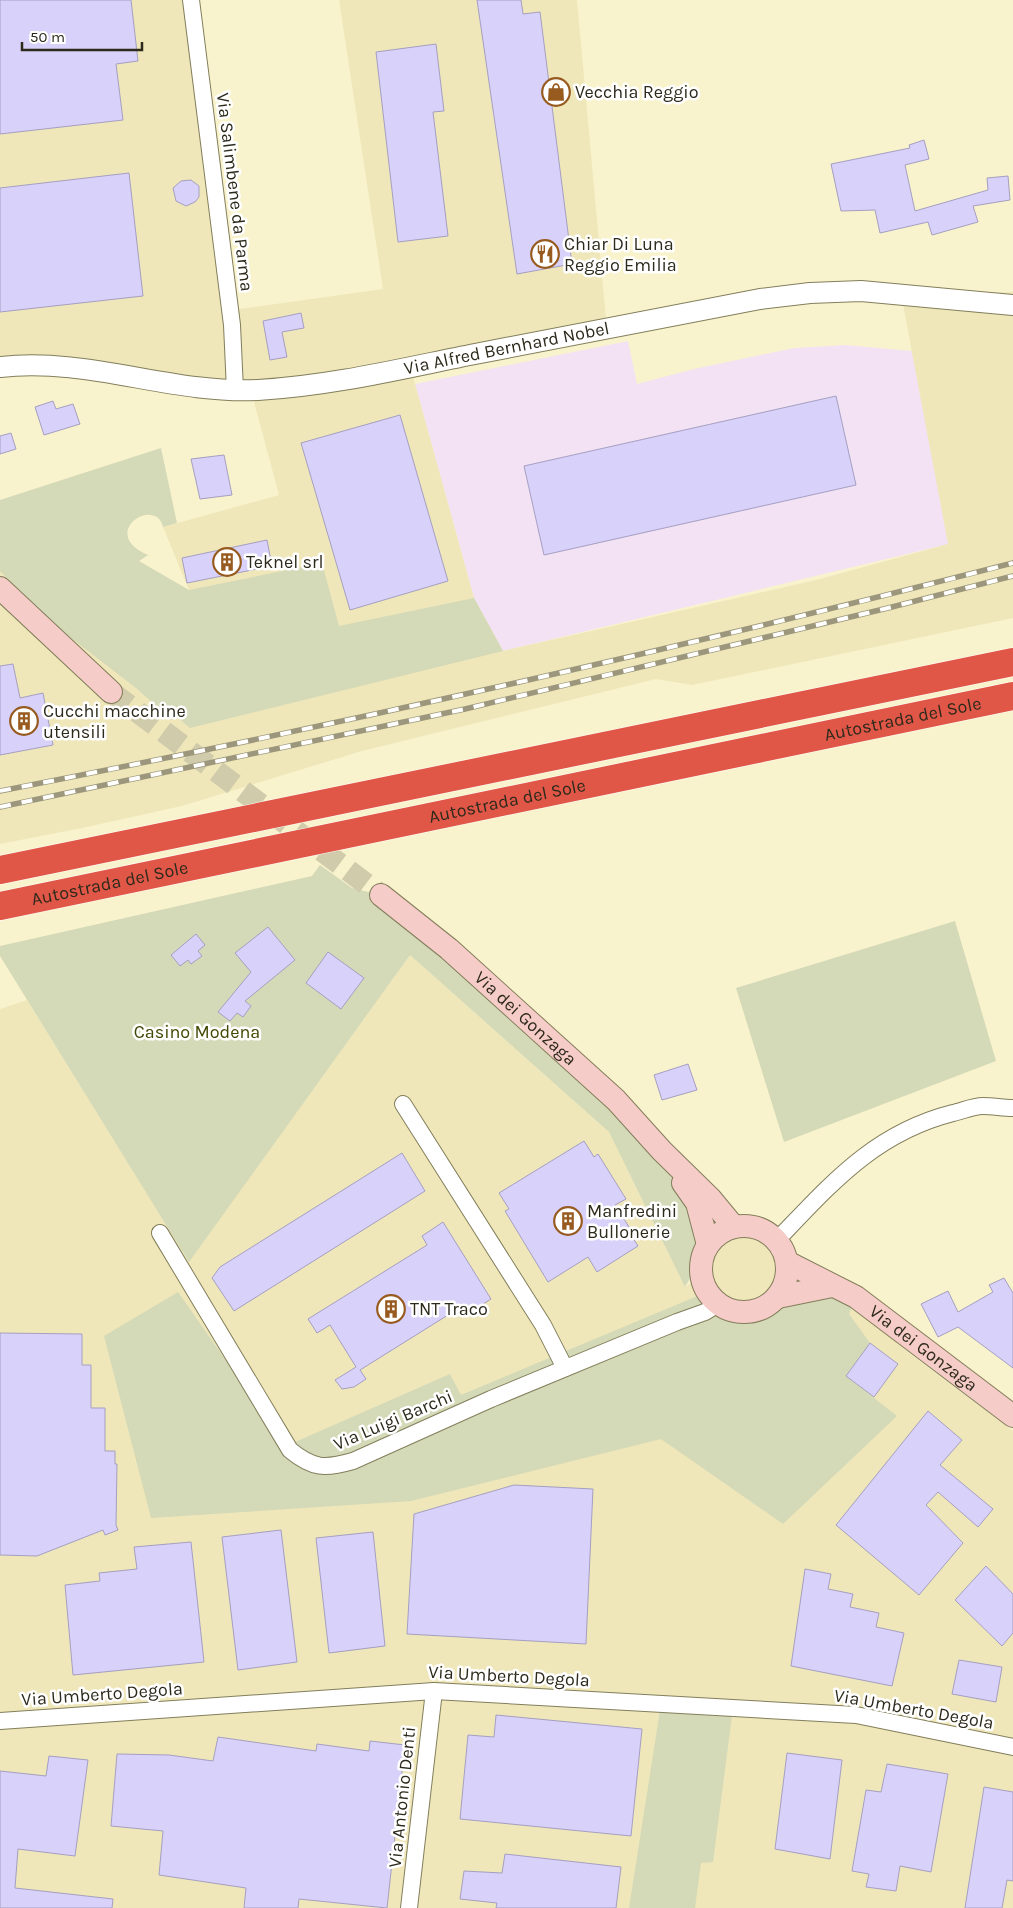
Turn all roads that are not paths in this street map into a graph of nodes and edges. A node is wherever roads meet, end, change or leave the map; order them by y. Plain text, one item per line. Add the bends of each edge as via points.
1 (191, 0) edge
2 (1013, 305) edge
3 (0, 367) edge
4 (235, 390) junction
5 (0, 588) edge
6 (1013, 662) edge
7 (112, 692) tunnel mouth
8 (1013, 696) edge
9 (0, 870) edge
10 (381, 895) tunnel mouth
11 (0, 906) edge
12 (404, 1104) dead end
13 (1013, 1108) edge
14 (662, 1151) junction
15 (734, 1227) junction
16 (160, 1233) dead end
17 (777, 1240) junction
18 (708, 1245) junction
19 (787, 1262) junction
20 (832, 1286) junction
21 (778, 1297) junction
22 (718, 1304) junction
23 (565, 1368) junction
24 (1013, 1416) edge
25 (434, 1691) junction
26 (0, 1721) edge
27 (1013, 1747) edge
28 (409, 1908) edge

1 - 4 street, Via Salimbene da Parma via 232,325
2 - 4 street, Via Alfred Bernhard Nobel via 861,291 802,294 751,300 346,379
3 - 4 street, Via Alfred Bernhard Nobel via 65,366
5 - 7 main road
6 - 9 highway, Autostrada del Sole
8 - 11 highway, Autostrada del Sole
10 - 14 main road, Via dei Gonzaga via 449,949 616,1100
12 - 23 street via 543,1325
13 - 17 street via 982,1106 940,1116 902,1131 877,1145 842,1173
14 - 15 main road, Via dei Gonzaga via 710,1198
14 - 18 main road, Via dei Gonzaga via 696,1203
15 - 17 main road via 748,1226
15 - 18 main road
16 - 23 street, Via Luigi Barchi via 290,1450 304,1462 332,1467 353,1461
17 - 19 main road
18 - 22 main road via 701,1260 701,1276 707,1292
19 - 20 main road, Via dei Gonzaga
19 - 21 main road via 784,1286
20 - 21 main road
20 - 24 main road, Via dei Gonzaga via 856,1297
21 - 22 main road via 760,1310 738,1312
22 - 23 street, Via Luigi Barchi via 706,1312
25 - 26 street, Via Umberto Degola
25 - 27 street, Via Umberto Degola via 856,1715
25 - 28 street, Via Antonio Denti

